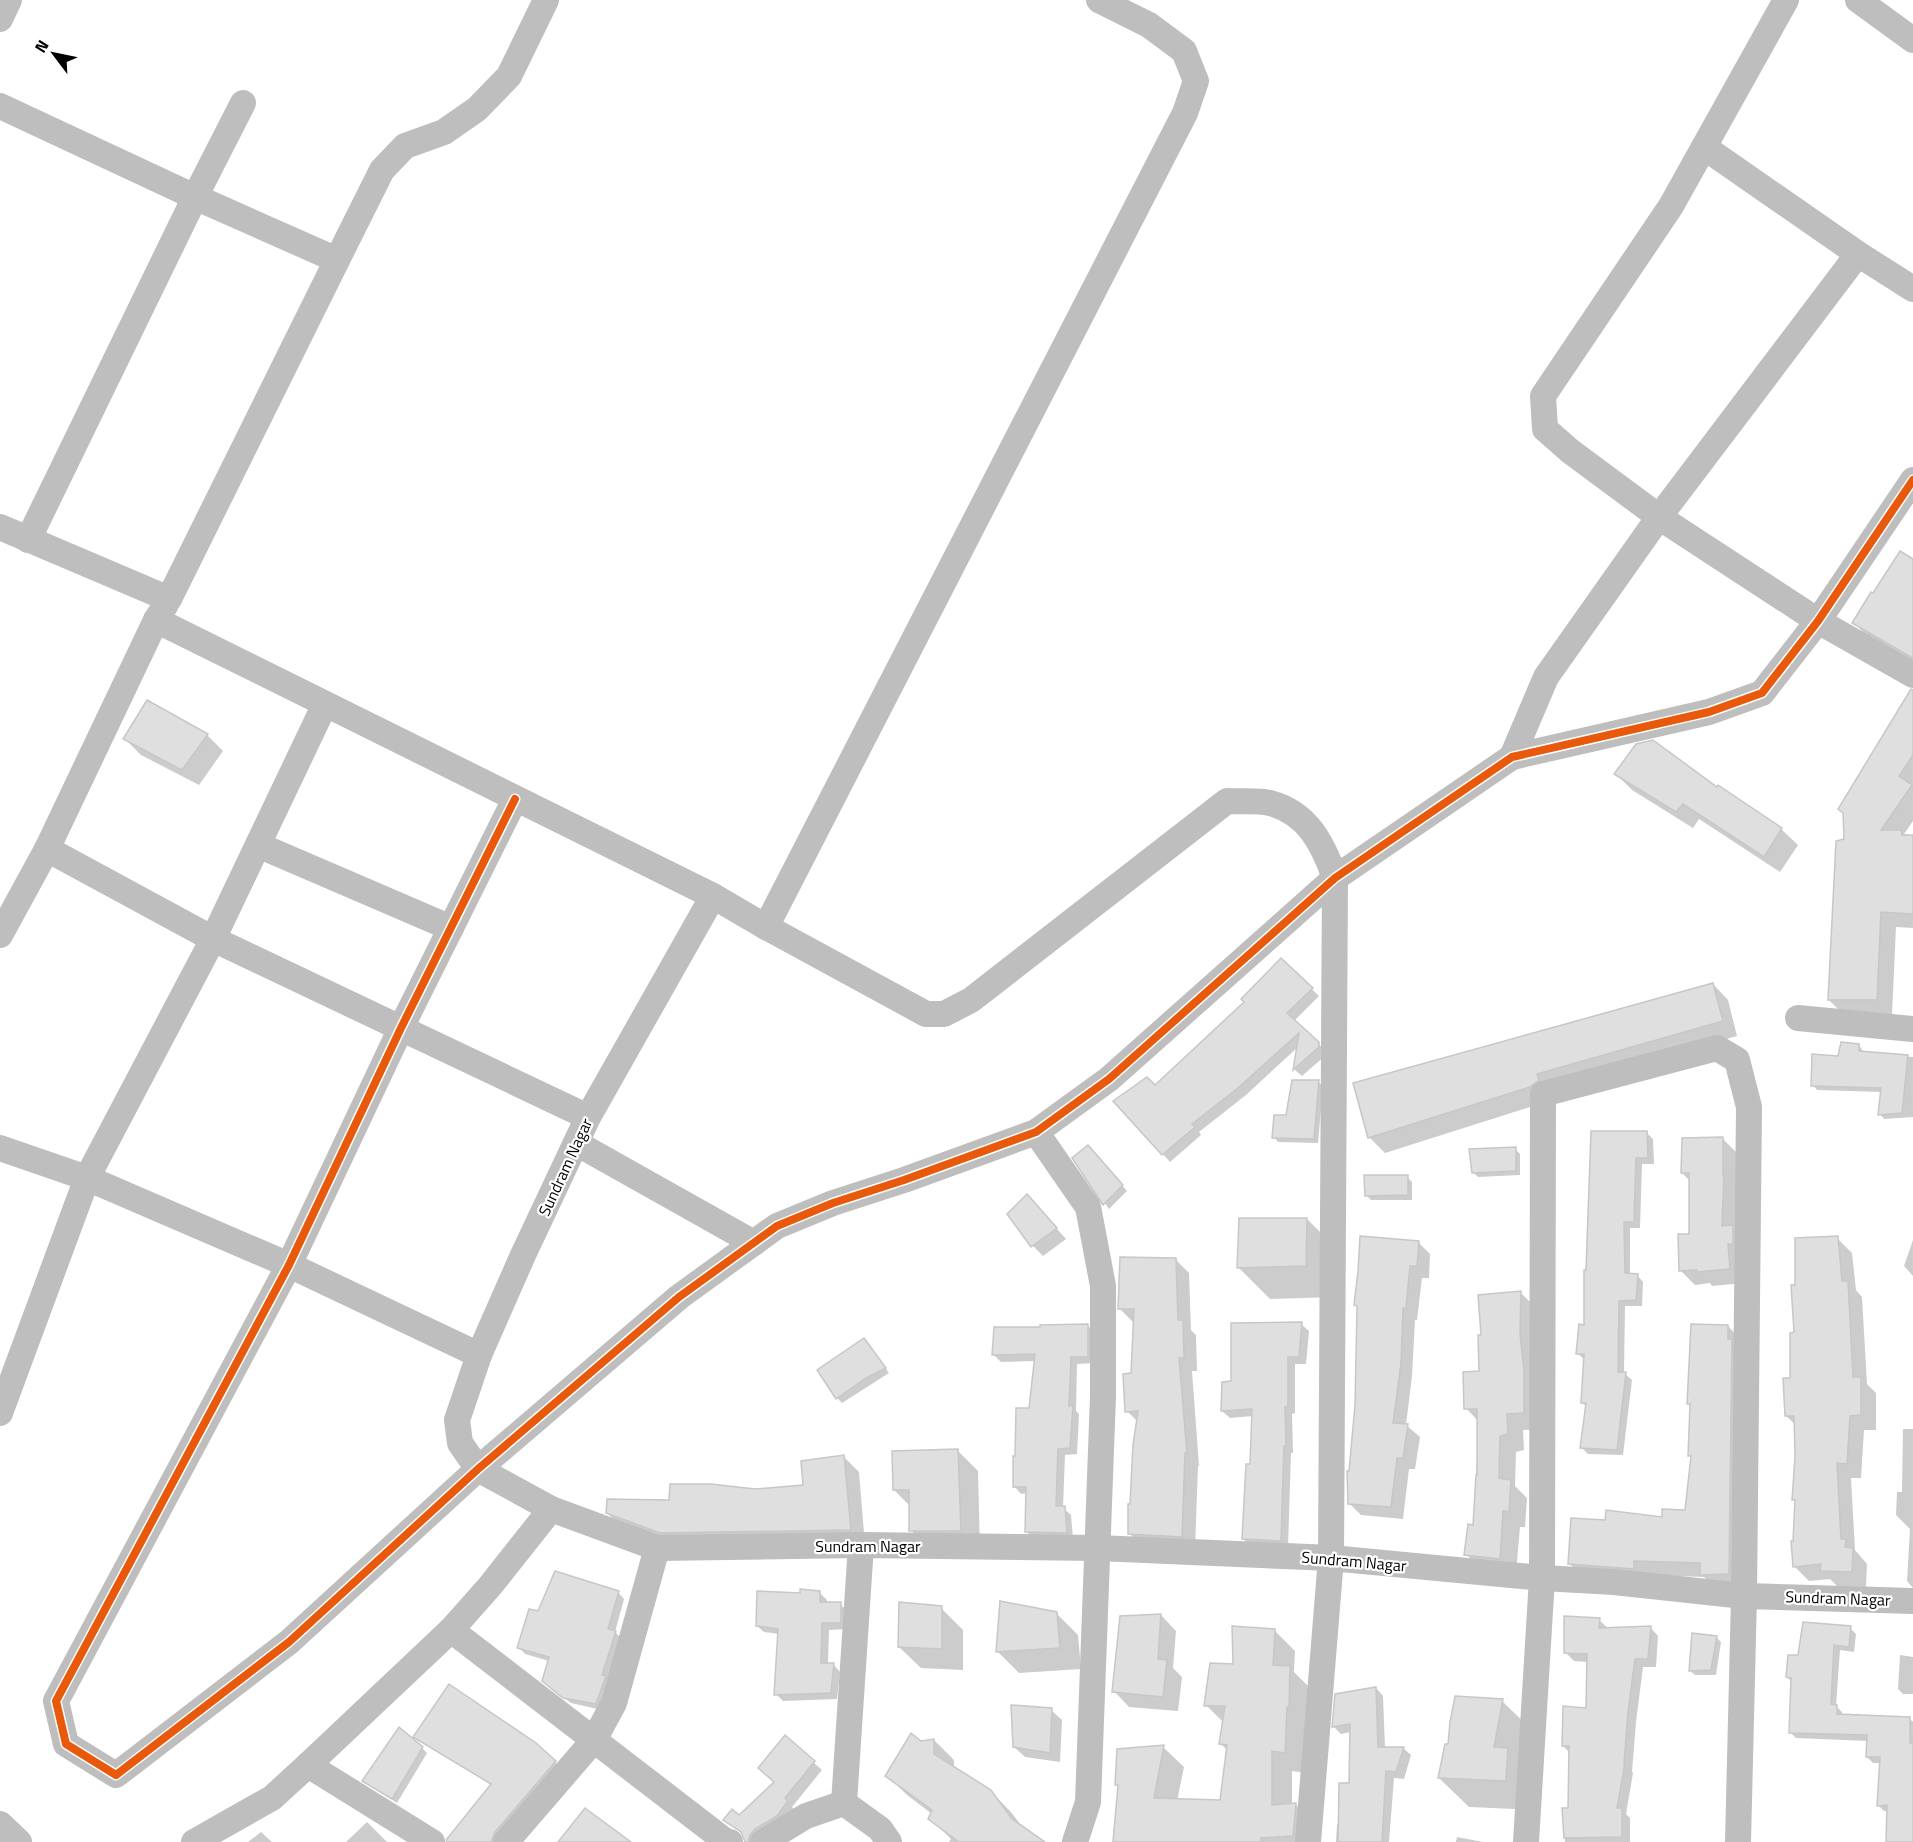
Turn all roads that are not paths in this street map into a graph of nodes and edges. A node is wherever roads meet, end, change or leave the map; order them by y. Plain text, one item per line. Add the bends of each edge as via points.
1 (9, 0) edge
2 (546, 0) edge
3 (1099, 0) edge
4 (1786, 0) edge
5 (1858, 0) edge
6 (0, 20) edge
7 (1913, 40) edge
8 (243, 103) dead end
9 (0, 106) edge
10 (1704, 147) junction
11 (195, 197) junction
12 (1858, 254) junction
13 (338, 260) junction
14 (1913, 289) edge
15 (1913, 480) edge
16 (1659, 517) junction
17 (0, 527) edge
18 (28, 540) junction
19 (162, 609) junction
20 (1818, 621) junction
21 (1913, 675) edge
22 (325, 704) junction
23 (1512, 758) junction
24 (515, 799) junction
25 (258, 845) junction
26 (47, 849) junction
27 (1335, 878) junction
28 (713, 896) junction
29 (766, 927) junction
30 (451, 928) junction
31 (0, 935) edge
32 (213, 939) junction
33 (1798, 1018) dead end
34 (401, 1028) junction
35 (1913, 1029) edge
36 (588, 1117) junction
37 (1036, 1132) junction
38 (576, 1143) junction
39 (0, 1148) edge
40 (87, 1178) junction
41 (754, 1243) junction
42 (289, 1265) junction
43 (479, 1355) junction
44 (0, 1413) edge
45 (478, 1469) junction
46 (551, 1509) junction
47 (861, 1545) junction
48 (657, 1548) junction
49 (1098, 1548) junction
50 (1331, 1558) junction
51 (1542, 1578) junction
52 (1744, 1596) junction
53 (1913, 1600) edge
54 (451, 1630) junction
55 (594, 1740) junction
56 (309, 1765) junction
57 (843, 1803) junction
58 (0, 1824) edge
59 (19, 1842) edge
60 (194, 1842) edge
61 (432, 1842) edge
62 (506, 1842) edge
63 (730, 1842) edge
64 (763, 1842) edge
65 (889, 1842) edge
66 (1075, 1842) edge
67 (1308, 1842) edge
68 (1526, 1842) edge
69 (1738, 1842) edge

1 - 6 street
2 - 13 street via 508,76 477,109 444,132 405,146 382,170
3 - 29 street via 1149,25 1184,51 1196,81 1185,113
4 - 10 street
5 - 7 street
8 - 11 street
9 - 11 street
10 - 12 street
10 - 16 street via 1671,206 1544,396 1545,429
11 - 13 street
11 - 18 street
12 - 14 street
12 - 16 street
13 - 19 street
15 - 20 street
16 - 20 street
16 - 23 street via 1546,677
17 - 18 street
18 - 19 street
19 - 22 street
19 - 26 street
20 - 21 street
20 - 23 street via 1762,693 1709,712
22 - 24 street
22 - 25 street
23 - 27 street
24 - 28 street
24 - 30 street
25 - 30 street
25 - 32 street
26 - 31 street
26 - 32 street
27 - 29 street via 1324,850 1301,817 1270,803 1227,801 971,999 944,1014 926,1014
27 - 37 street via 1109,1079
27 - 50 street
28 - 29 street
28 - 36 street, Sundram Nagar
30 - 34 street
32 - 34 street
32 - 40 street
33 - 35 street
34 - 36 street
34 - 42 street
36 - 38 street, Sundram Nagar
37 - 41 street via 833,1203 777,1226
37 - 49 street via 1088,1207 1103,1286
38 - 41 street
38 - 43 street, Sundram Nagar
39 - 40 street
40 - 42 street
40 - 44 street
41 - 45 street via 679,1297
42 - 43 street
42 - 45 street via 56,1701 66,1744 116,1775 288,1642
43 - 45 street, Sundram Nagar via 457,1420 460,1443
45 - 46 street, Sundram Nagar
46 - 48 street, Sundram Nagar
46 - 54 street
47 - 48 street, Sundram Nagar
47 - 49 street, Sundram Nagar
47 - 57 street
48 - 55 street via 614,1703
49 - 50 street, Sundram Nagar
49 - 66 street via 1088,1802
50 - 51 street, Sundram Nagar
50 - 67 street
51 - 52 street, Sundram Nagar
51 - 52 street via 1543,1094 1718,1048 1737,1060 1749,1107
51 - 68 street
52 - 53 street, Sundram Nagar
52 - 69 street
54 - 55 street
54 - 56 street
55 - 62 street
55 - 63 street
56 - 60 street via 273,1798
56 - 61 street
57 - 64 street via 806,1816
57 - 65 street via 880,1829
58 - 59 street

